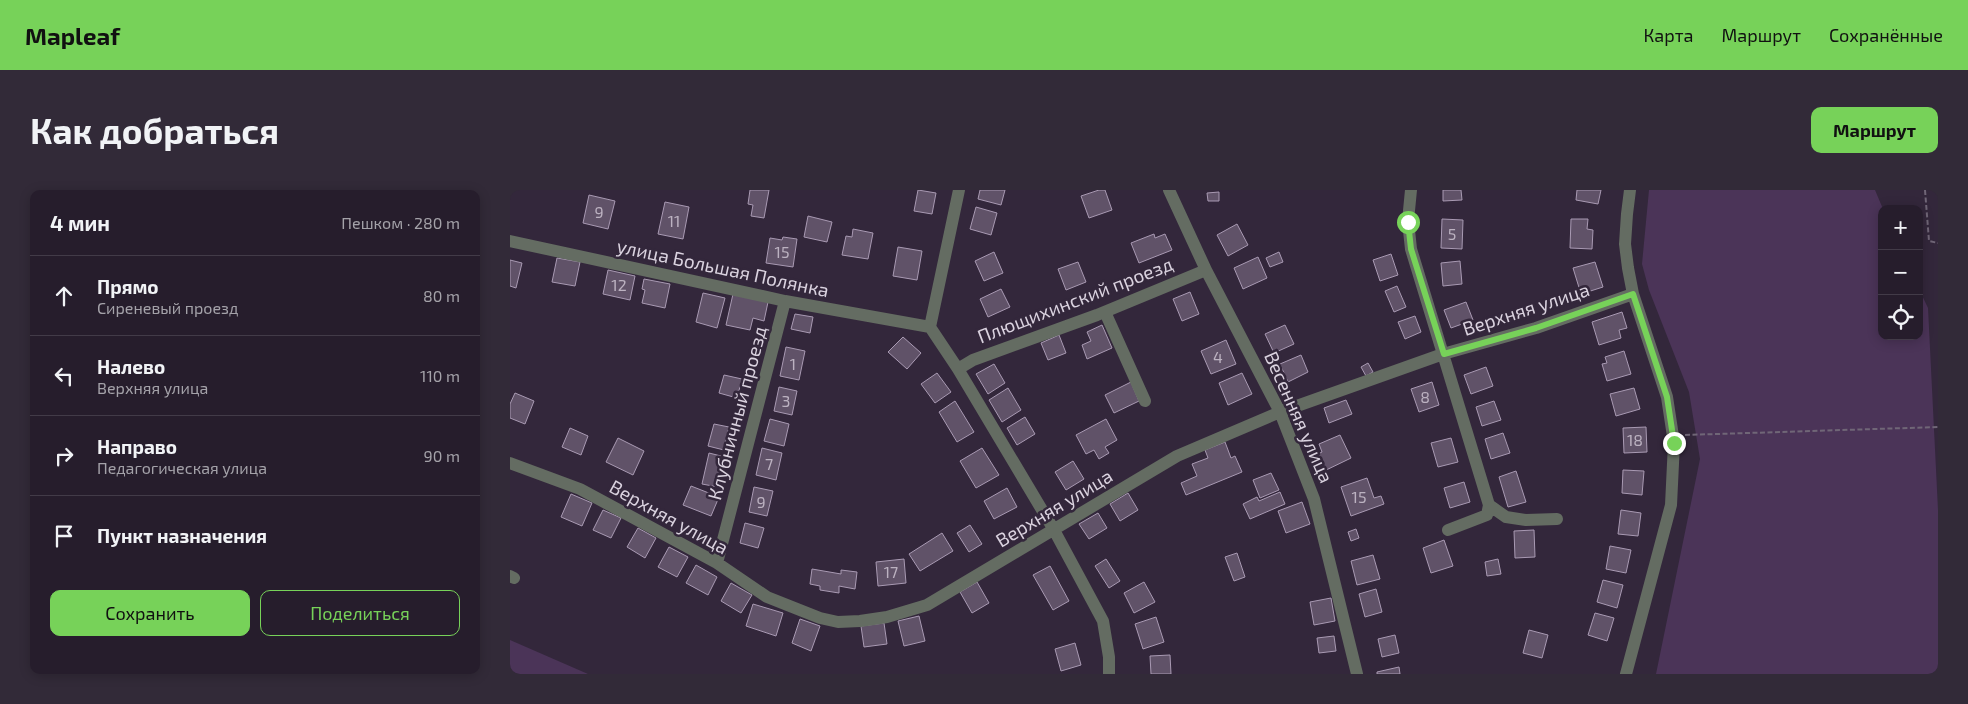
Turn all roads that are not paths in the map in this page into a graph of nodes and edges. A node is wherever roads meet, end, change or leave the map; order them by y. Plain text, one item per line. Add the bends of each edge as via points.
1 (959, 190) edge
2 (1169, 190) edge
3 (1412, 190) edge
4 (1630, 190) edge
5 (510, 241) edge
6 (1206, 270) junction
7 (1633, 294) junction
8 (785, 301) junction
9 (1105, 312) junction
10 (930, 328) junction
11 (1444, 354) junction
12 (958, 369) junction
13 (1145, 401) dead end
14 (1280, 412) junction
15 (510, 463) edge
16 (1489, 505) junction
17 (1558, 519) dead end
18 (1054, 530) junction
19 (1448, 530) dead end
20 (717, 563) junction
21 (1109, 674) edge
22 (1357, 674) edge
23 (1626, 674) edge

1 - 10 street
2 - 6 street, Весенняя улица
3 - 11 street via 1408,222 1411,249
4 - 7 street via 1625,244
5 - 8 street, улица Большая Полянка
6 - 9 street, Плющихинский проезд
6 - 14 street, Весенняя улица
7 - 11 street, Верхняя улица via 1536,328
7 - 23 street via 1667,397 1674,472 1671,504
8 - 10 street, улица Большая Полянка
8 - 20 street, Клубничный проезд
9 - 12 street, Плющихинский проезд via 983,355
9 - 13 street
10 - 12 street
11 - 14 street, Верхняя улица
11 - 16 street
12 - 18 street
14 - 18 street, Верхняя улица via 1165,462
14 - 22 street, Весенняя улица via 1314,499
15 - 20 street, Верхняя улица via 580,489
16 - 17 street via 1506,518
16 - 19 street via 1486,515
18 - 20 street, Верхняя улица via 927,605 887,617 860,620 838,622 767,597
18 - 21 street via 1103,620

